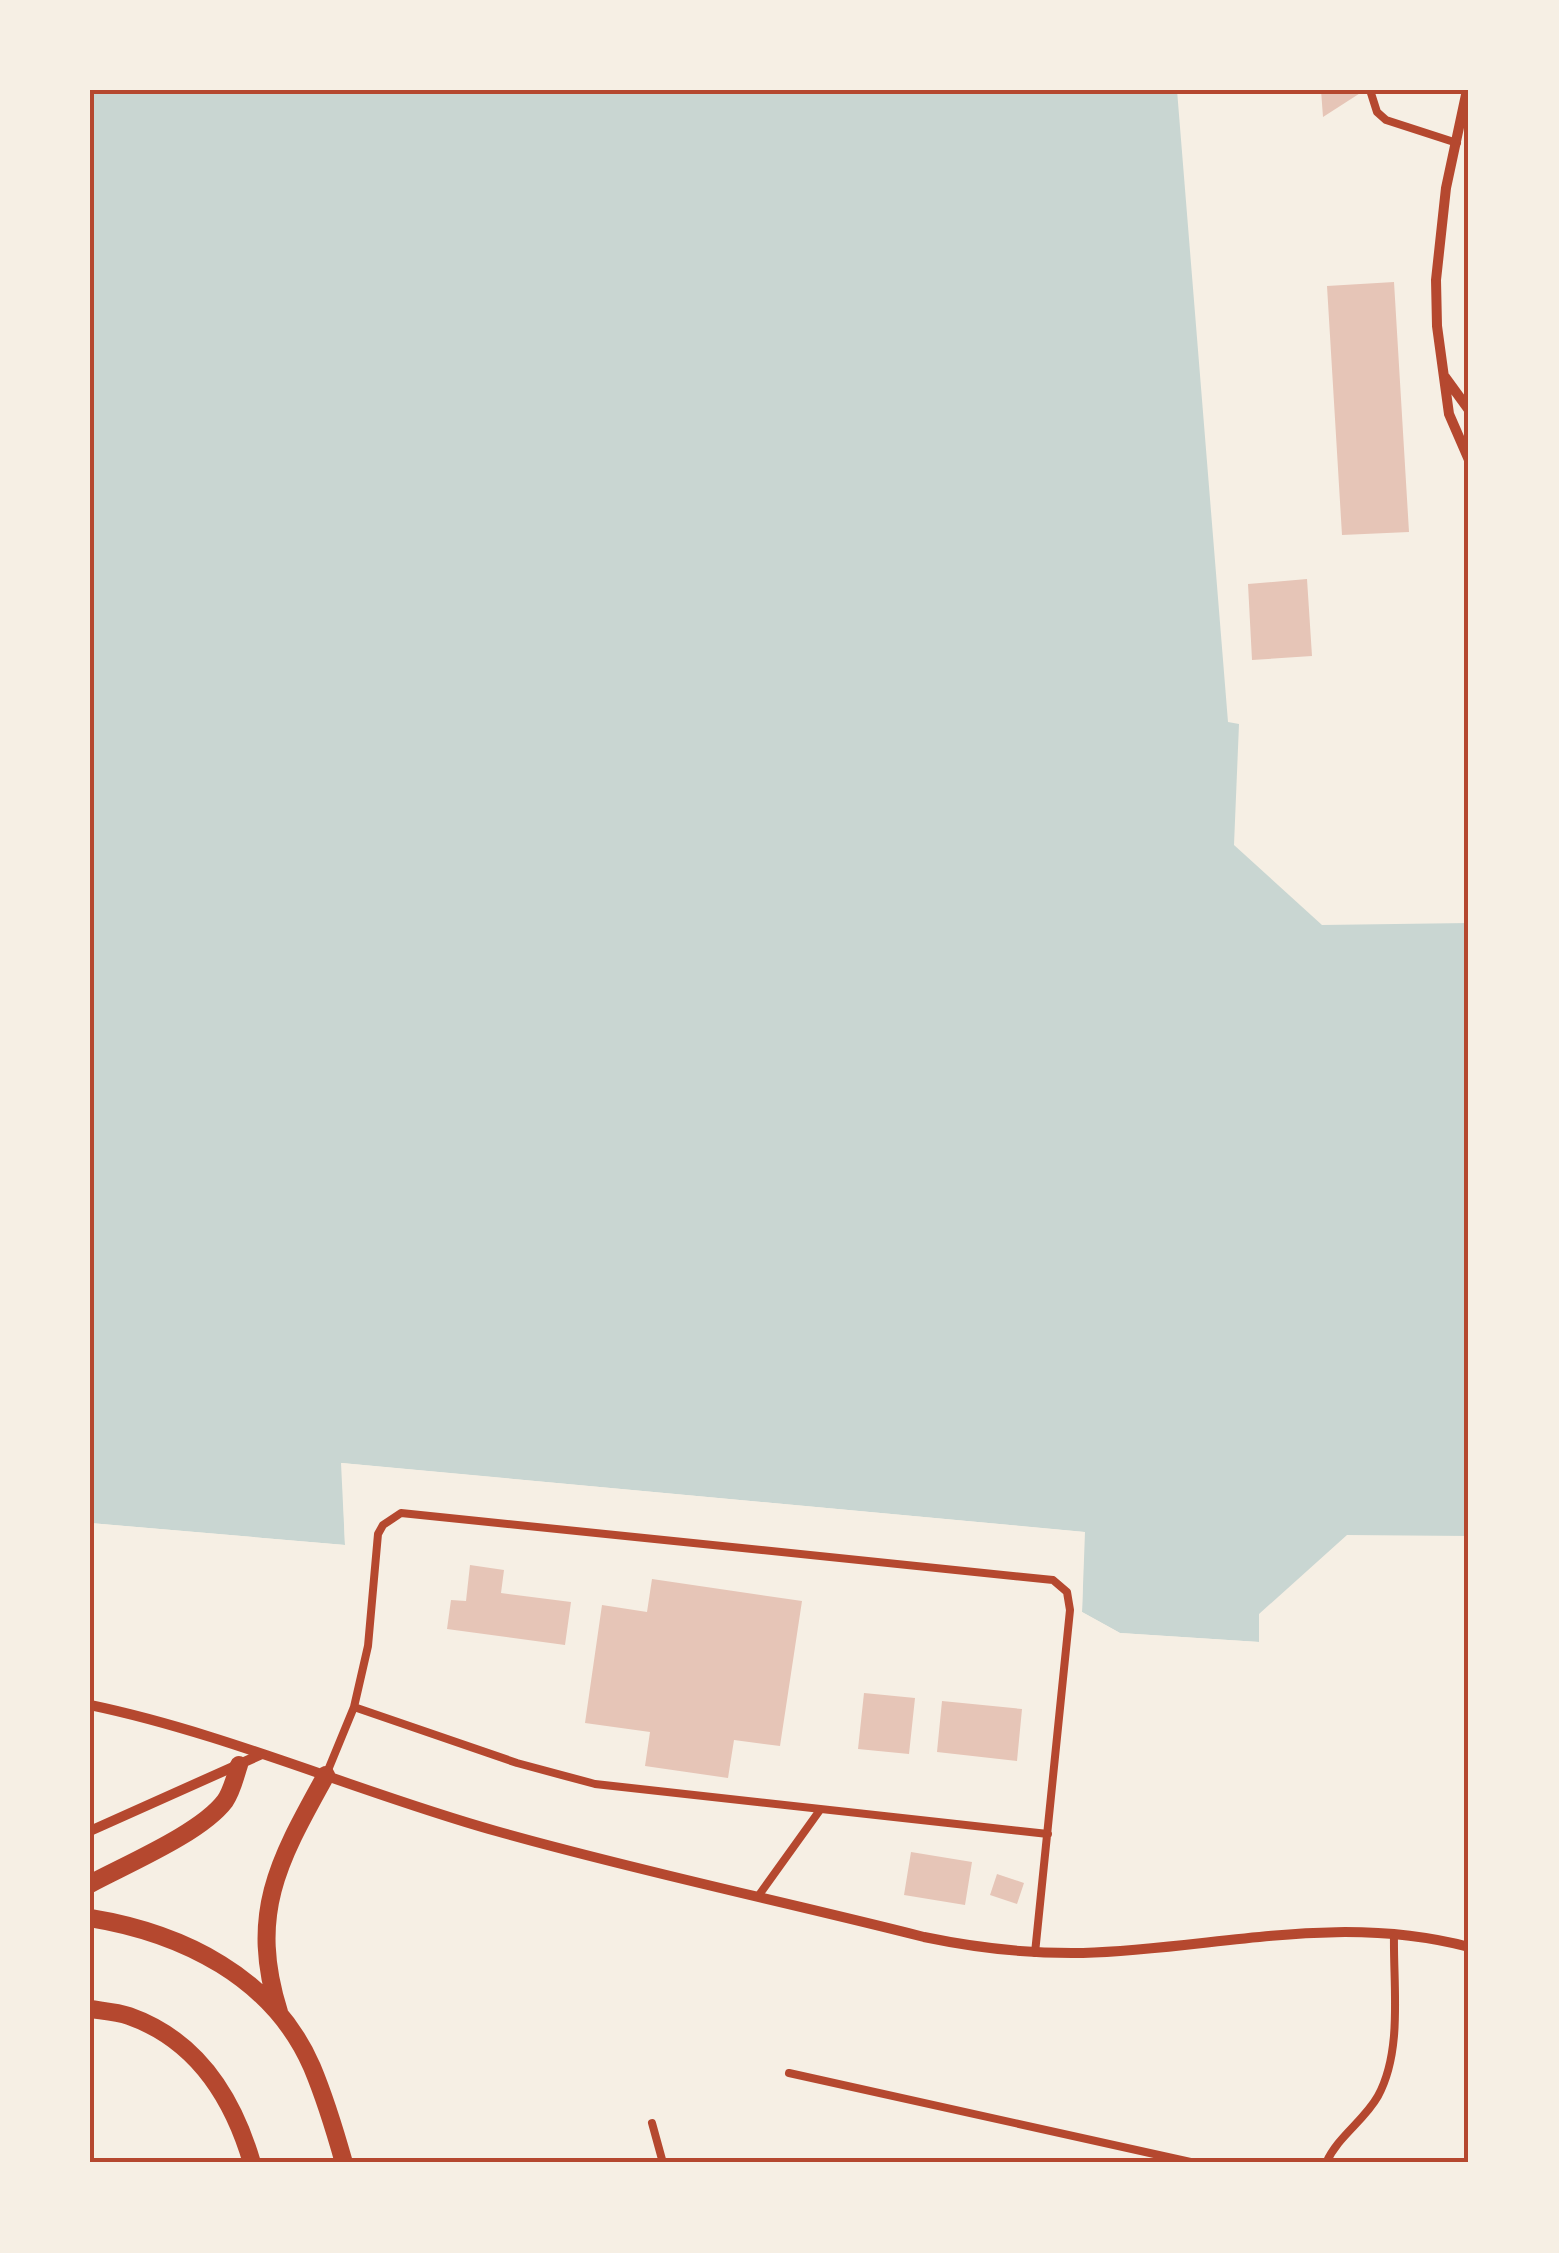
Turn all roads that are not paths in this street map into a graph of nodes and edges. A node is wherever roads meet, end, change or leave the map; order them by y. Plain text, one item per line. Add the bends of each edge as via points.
1 (1370, 90) edge
2 (1468, 90) edge
3 (1457, 143) junction
4 (1442, 372) junction
5 (1469, 410) edge
6 (1469, 460) edge
7 (90, 1705) edge
8 (354, 1707) junction
9 (262, 1754) junction
10 (239, 1765) junction
11 (326, 1775) junction
12 (820, 1810) junction
13 (90, 1831) edge
14 (1048, 1834) junction
15 (90, 1884) edge
16 (759, 1895) junction
17 (90, 1918) edge
18 (1394, 1935) junction
19 (1469, 1947) edge
20 (1035, 1953) junction
21 (90, 2009) edge
22 (279, 2013) junction
23 (789, 2073) dead end
24 (652, 2123) dead end
25 (1332, 2150) junction
26 (252, 2163) edge
27 (344, 2163) edge
28 (663, 2163) edge
29 (1196, 2163) edge
30 (1326, 2163) edge
31 (1334, 2163) edge

1 - 3 lane via 1386,120
2 - 3 street
3 - 4 street via 1438,234
4 - 5 street
4 - 6 street via 1449,414
7 - 9 street
8 - 11 lane
8 - 12 lane via 594,1784
8 - 14 lane via 368,1646 378,1534 400,1513 1044,1578 1061,1585 1070,1601
9 - 10 street
9 - 11 street
10 - 13 street
10 - 15 street via 215,1812
11 - 16 street via 493,1830
11 - 22 street via 285,1849 267,1914 269,1981
12 - 14 lane
12 - 16 lane
14 - 20 lane
16 - 20 street via 924,1937
17 - 22 street via 184,1942
18 - 19 street
18 - 20 street via 1331,1930
18 - 25 lane via 1388,2072 1372,2104
21 - 26 street via 130,2016 182,2046 223,2090
22 - 27 street via 311,2064
23 - 29 lane
24 - 28 lane
25 - 30 lane
25 - 31 lane

